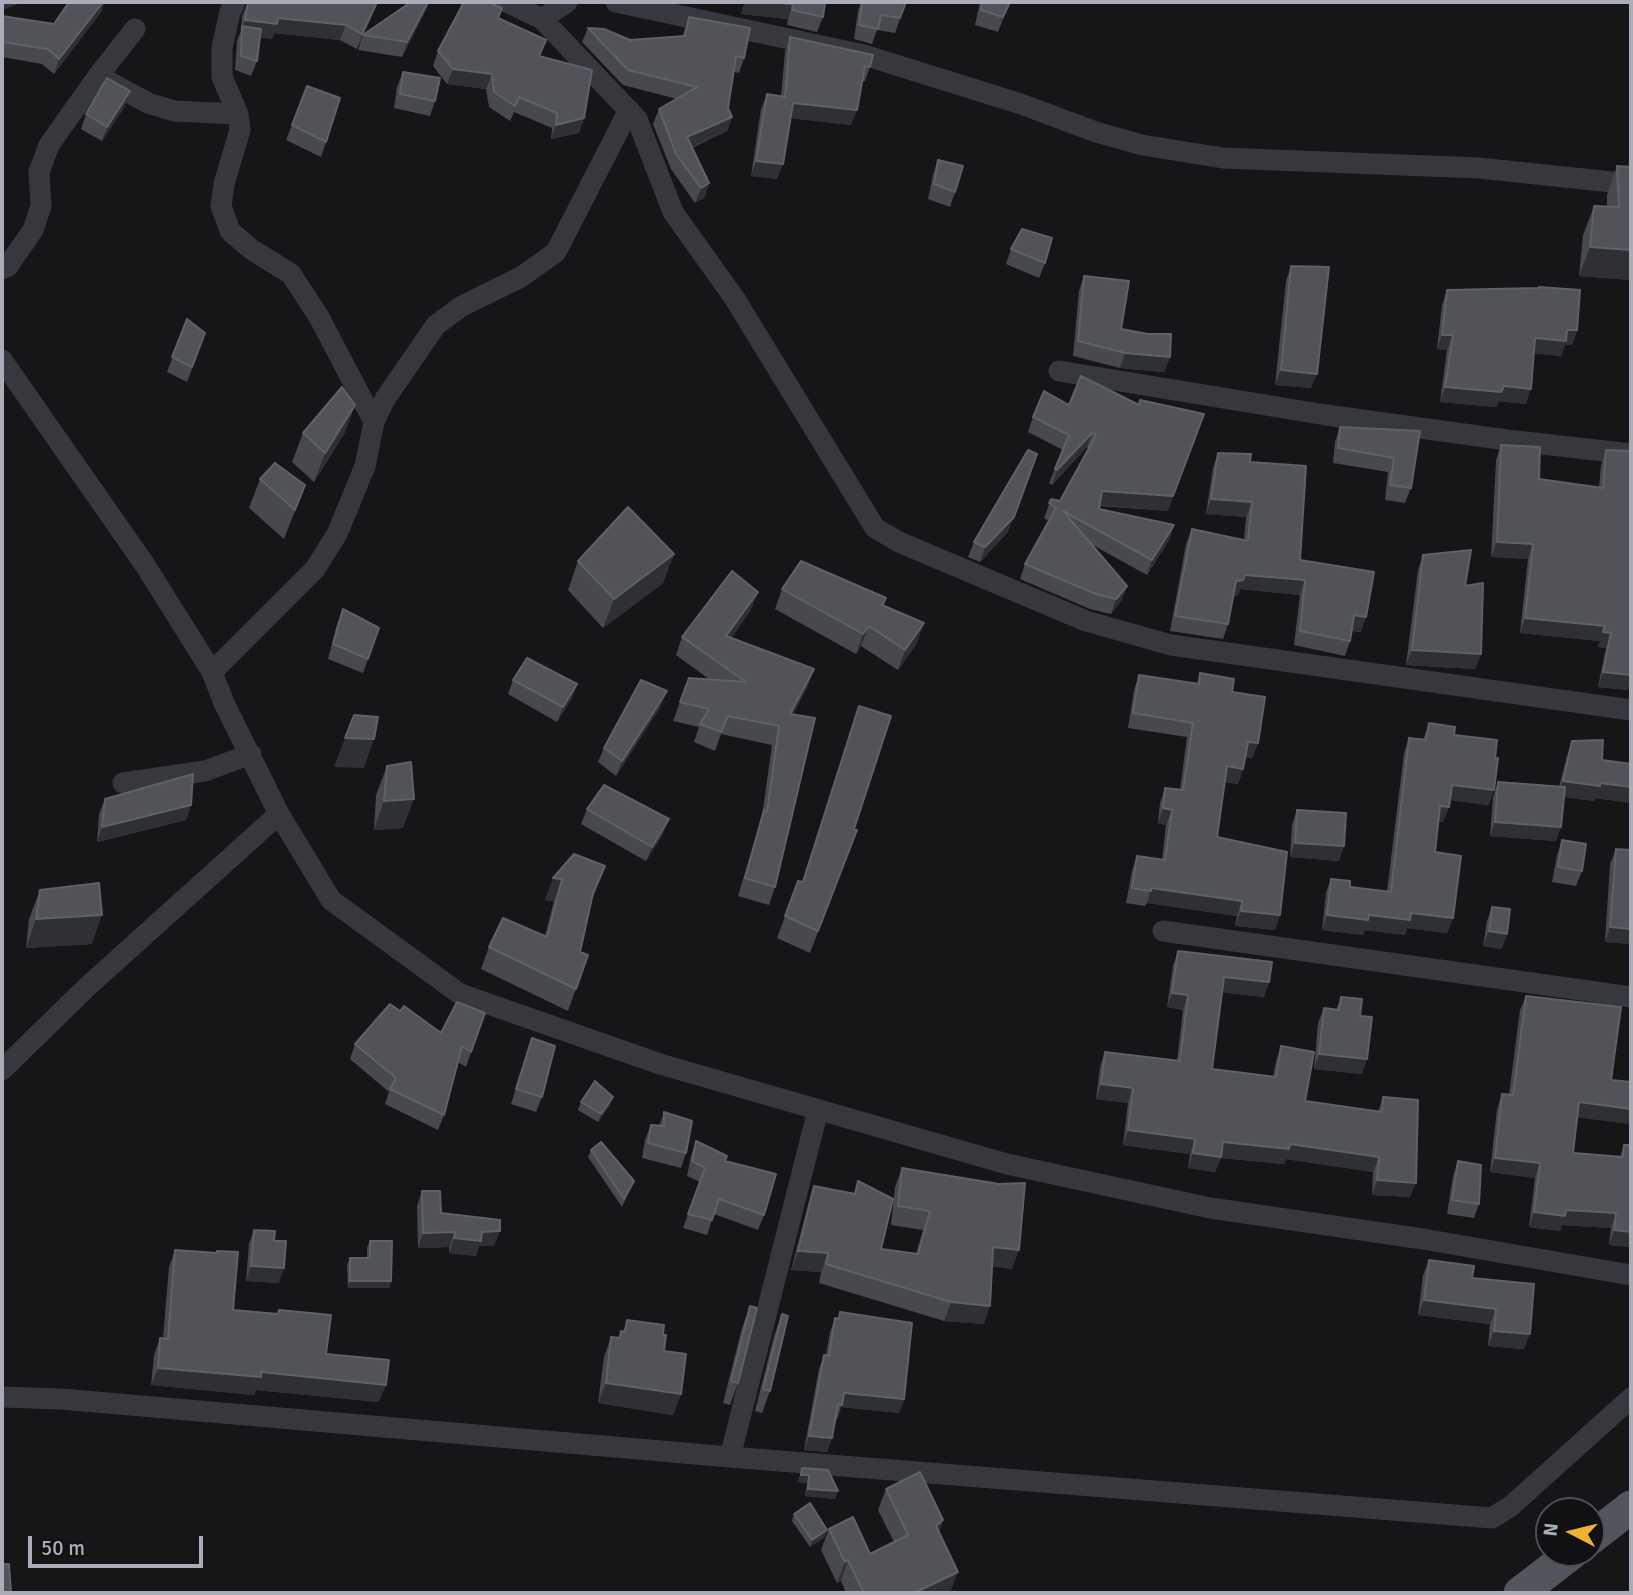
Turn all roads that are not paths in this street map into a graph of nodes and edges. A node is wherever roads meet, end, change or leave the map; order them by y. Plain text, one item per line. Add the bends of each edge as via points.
1 (235, 2) edge
2 (507, 2) edge
3 (567, 2) edge
4 (616, 2) edge
5 (542, 19) junction
6 (135, 29) dead end
7 (97, 75) junction
8 (629, 110) junction
9 (238, 114) junction
10 (1631, 184) edge
11 (2, 269) edge
12 (2, 360) edge
13 (1059, 371) dead end
14 (374, 422) junction
15 (1631, 454) edge
16 (212, 672) junction
17 (1631, 710) edge
18 (251, 754) junction
19 (123, 783) dead end
20 (279, 814) junction
21 (1163, 931) dead end
22 (1631, 998) edge
23 (2, 1070) edge
24 (818, 1110) junction
25 (1631, 1276) edge
26 (4, 1392) edge
27 (1631, 1398) edge
28 (730, 1457) junction
29 (1631, 1507) edge
30 (1605, 1527) edge
31 (1554, 1567) edge
32 (1520, 1593) edge

1 - 9 street via 222,48 222,77
2 - 5 street
3 - 5 street
4 - 10 street via 864,55 1142,145 1223,158 1479,169
5 - 8 street
6 - 7 street
7 - 9 street via 148,103 174,111
7 - 11 street via 49,145 39,172 41,206 33,230
8 - 14 street via 556,252 436,325
8 - 17 street via 673,212 742,311 875,528 1086,621 1171,645
9 - 14 street via 240,130 221,205 230,231 291,274
12 - 16 street via 145,565
13 - 15 street via 1326,415
14 - 16 street via 365,466 337,534 315,569
16 - 18 street
18 - 19 street via 205,771
18 - 20 street
20 - 23 street
20 - 24 street via 331,900 460,994 660,1064
21 - 22 street
24 - 25 street via 1007,1164 1184,1203
24 - 28 street
26 - 28 street
27 - 28 street via 1492,1518
29 - 30 main road
31 - 32 main road

